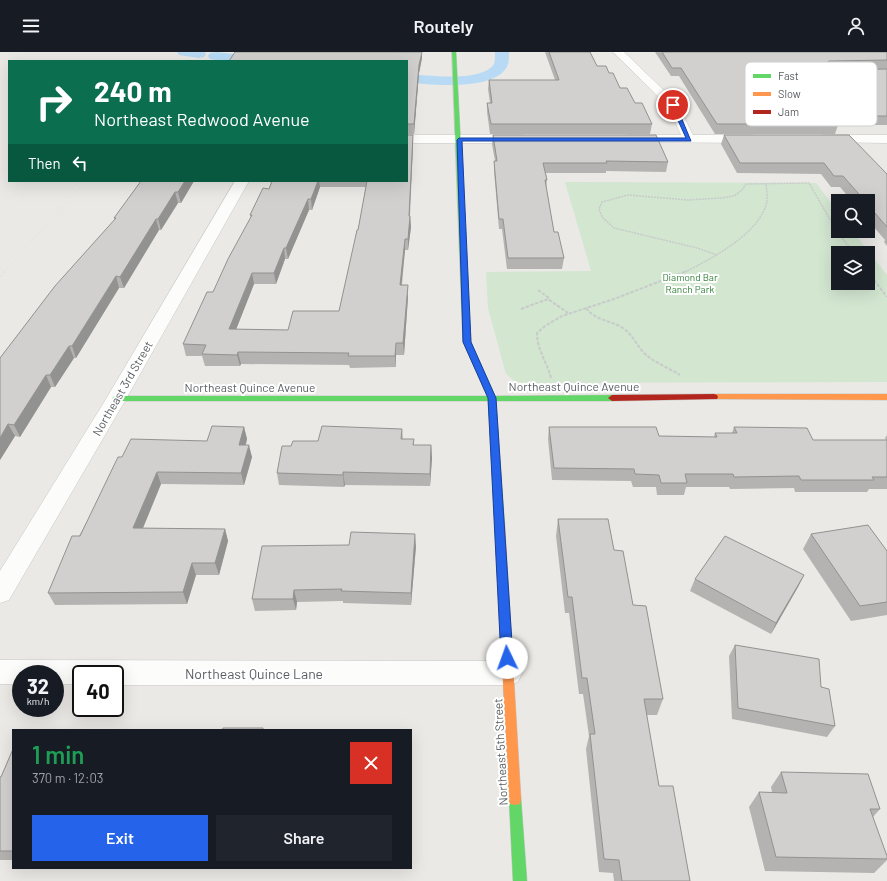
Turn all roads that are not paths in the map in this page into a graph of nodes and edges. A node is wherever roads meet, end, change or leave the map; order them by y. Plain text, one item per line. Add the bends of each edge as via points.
1 (454, 52) edge
2 (618, 52) edge
3 (408, 140) edge
4 (459, 140) junction
5 (531, 140) edge
6 (618, 140) edge
7 (689, 140) junction
8 (766, 140) edge
9 (813, 140) edge
10 (885, 141) edge
11 (241, 182) edge
12 (887, 397) edge
13 (492, 398) junction
14 (116, 399) junction
15 (0, 593) edge
16 (0, 672) edge
17 (508, 673) junction
18 (520, 881) edge

1 - 4 street, Northeast 5th Street
2 - 7 street via 673,105
3 - 4 street
4 - 5 street
4 - 13 street, Northeast 5th Street via 467,342
6 - 7 street
7 - 8 street
9 - 10 street
11 - 14 street, Northeast 3rd Street
12 - 13 street, Northeast Quince Avenue
13 - 14 street, Northeast Quince Avenue
13 - 17 street, Northeast 5th Street
14 - 15 street, Northeast 3rd Street
16 - 17 street, Northeast Quince Lane
17 - 18 street, Northeast 5th Street

